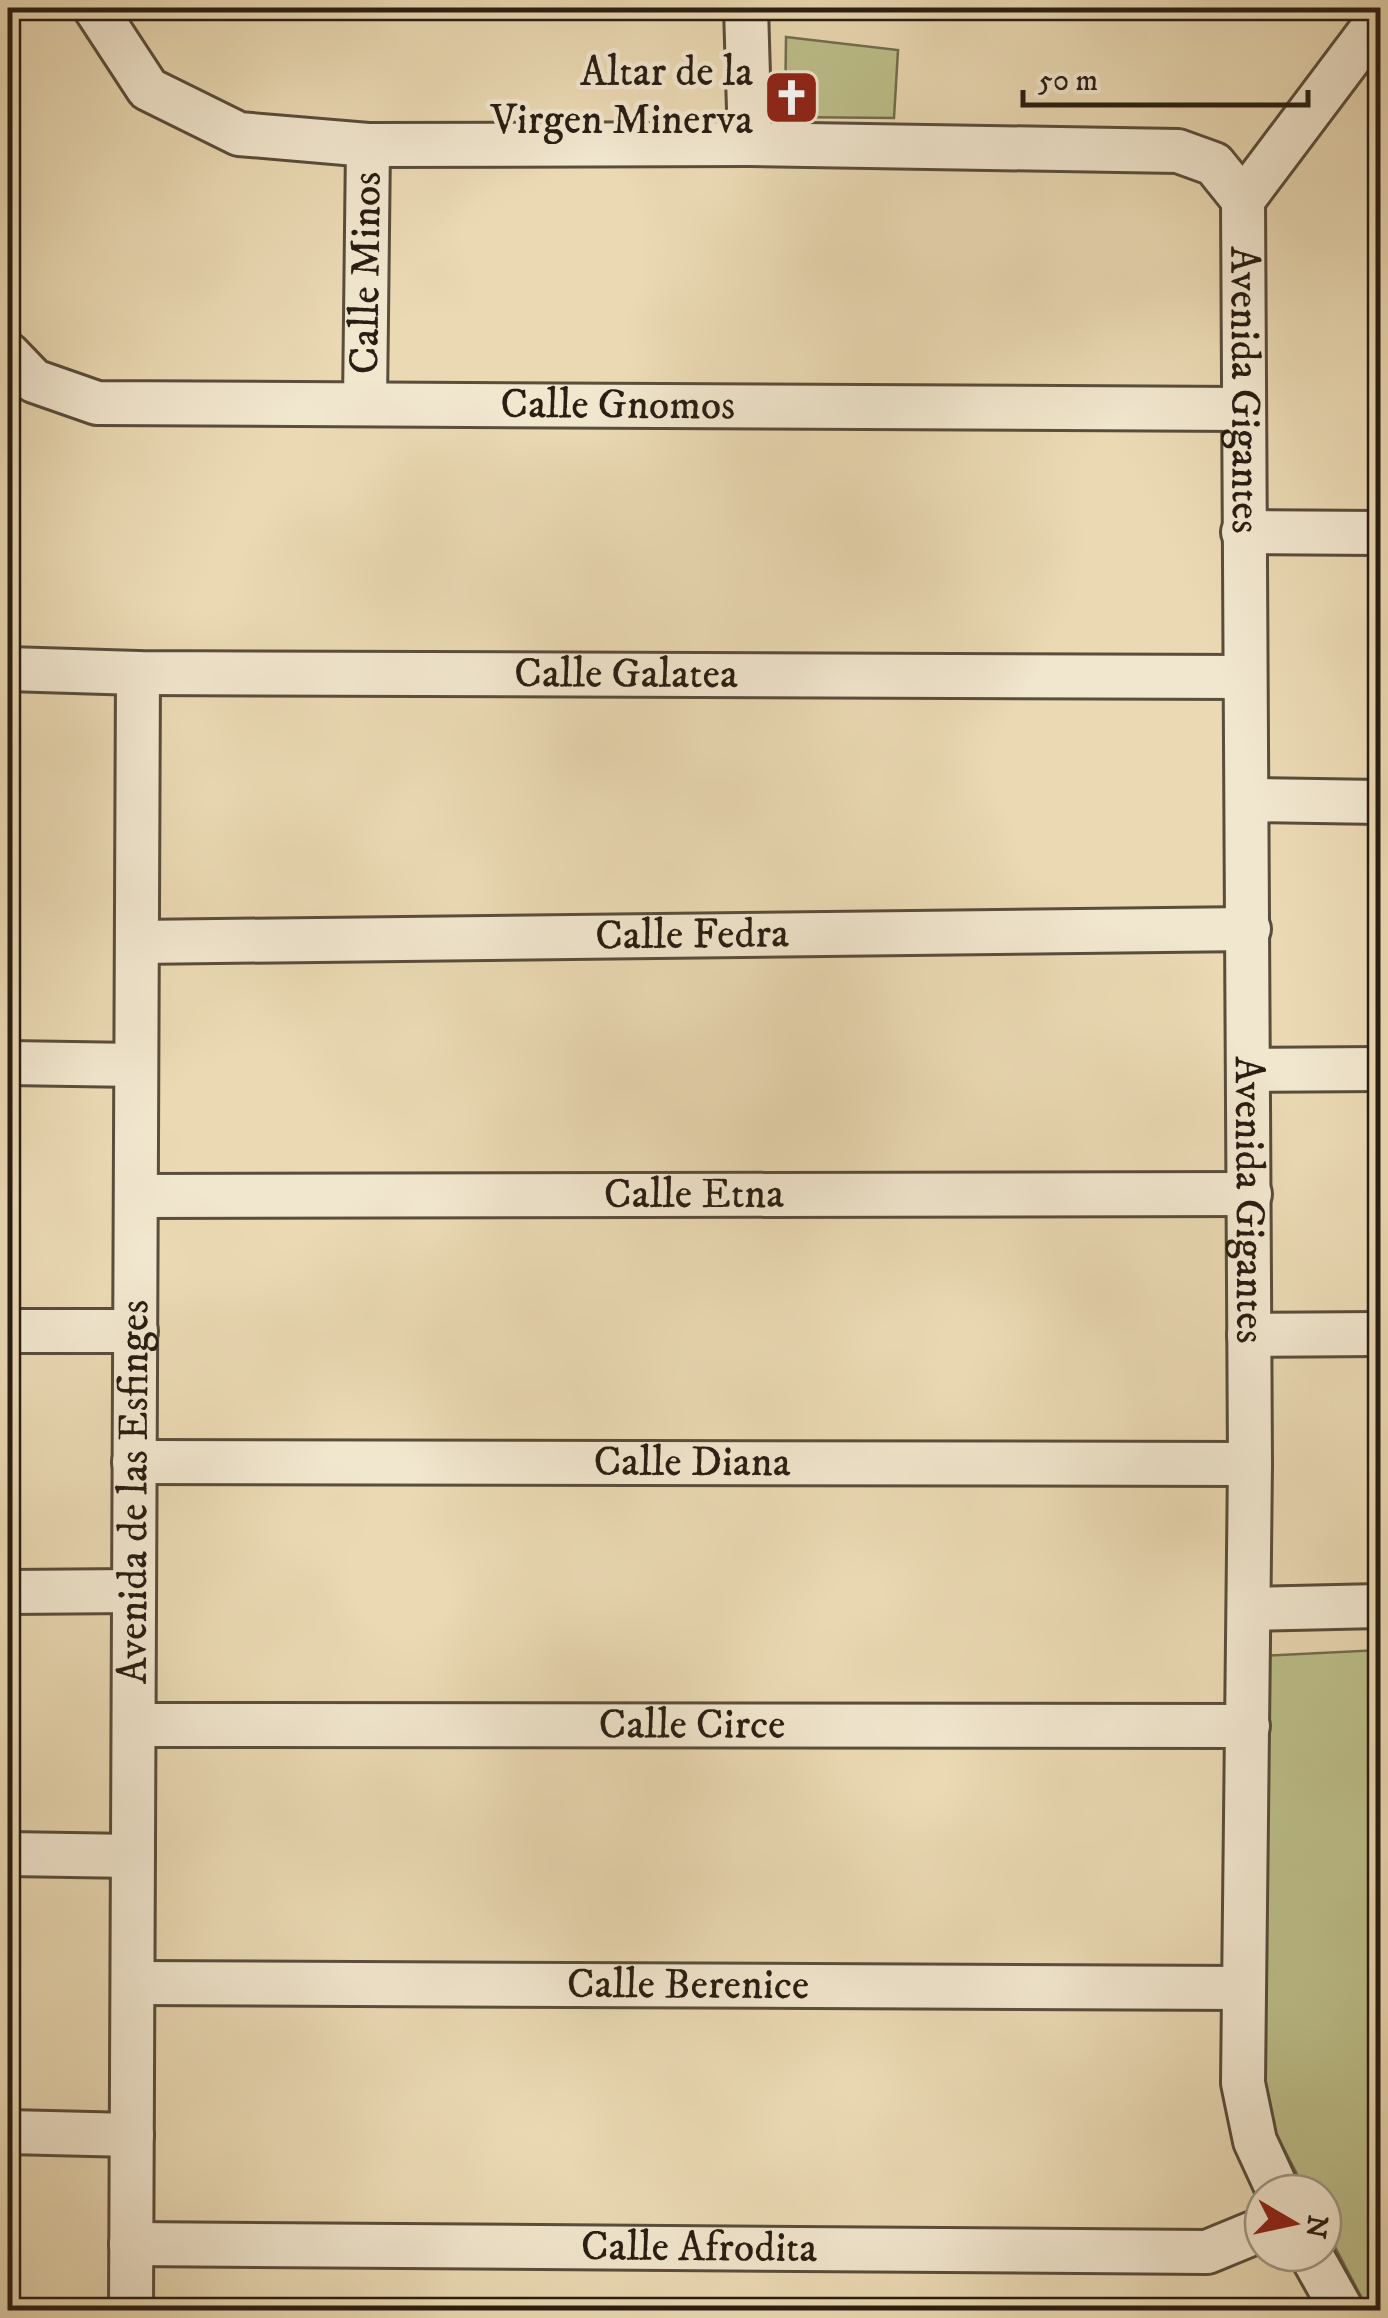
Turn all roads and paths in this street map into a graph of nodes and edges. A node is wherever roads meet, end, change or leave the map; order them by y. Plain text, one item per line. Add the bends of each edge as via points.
1 (95, 8) edge
2 (746, 8) edge
3 (1380, 18) edge
4 (750, 144) junction
5 (368, 145) junction
6 (1242, 200) junction
7 (8, 354) edge
8 (366, 403) junction
9 (1243, 409) junction
10 (1243, 532) junction
11 (1380, 533) edge
12 (8, 669) edge
13 (138, 673) junction
14 (1245, 677) junction
15 (1246, 800) junction
16 (1380, 802) edge
17 (1249, 929) junction
18 (137, 942) junction
19 (8, 1063) edge
20 (136, 1065) junction
21 (1380, 1069) edge
22 (1250, 1070) junction
23 (1250, 1194) junction
24 (136, 1196) junction
25 (136, 1330) junction
26 (8, 1331) edge
27 (1250, 1334) junction
28 (1380, 1334) edge
29 (134, 1462) junction
30 (1250, 1464) junction
31 (134, 1591) junction
32 (8, 1592) edge
33 (1380, 1606) edge
34 (1249, 1609) junction
35 (134, 1726) junction
36 (1248, 1726) junction
37 (8, 1854) edge
38 (133, 1856) junction
39 (132, 1983) junction
40 (1244, 1988) junction
41 (8, 2132) edge
42 (132, 2135) junction
43 (1269, 2173) edge
44 (1243, 2237) edge
45 (132, 2244) junction
46 (1321, 2273) edge
47 (131, 2310) edge
48 (1342, 2310) edge

1 - 5 street via 148,88 178,104 239,134
2 - 4 street
3 - 6 street
4 - 5 street
4 - 6 street via 1178,151 1214,164
5 - 8 street, Calle Minos
6 - 9 street, Avenida Gigantes
7 - 8 street, Calle Gnomos via 34,382 97,403
8 - 9 street, Calle Gnomos
9 - 10 street, Avenida Gigantes
10 - 11 street
10 - 14 street, Avenida Gigantes
12 - 13 street, Calle Galatea
13 - 14 street, Calle Galatea
13 - 18 street, Avenida de las Esfinges
14 - 15 street, Avenida Gigantes
15 - 16 street
15 - 17 street, Avenida Gigantes
17 - 18 street, Calle Fedra
17 - 22 street, Avenida Gigantes
18 - 20 street, Avenida de las Esfinges
19 - 20 street
20 - 24 street, Avenida de las Esfinges
21 - 22 street
22 - 23 street, Avenida Gigantes
23 - 24 street, Calle Etna
23 - 27 street, Avenida Gigantes
24 - 25 street, Avenida de las Esfinges
25 - 26 street
25 - 29 street, Avenida de las Esfinges
27 - 28 street
27 - 30 street, Avenida Gigantes
29 - 30 street, Calle Diana
29 - 31 street, Avenida de las Esfinges
30 - 34 street, Avenida Gigantes
31 - 32 street
31 - 35 street, Avenida de las Esfinges
33 - 34 street
34 - 36 street, Avenida Gigantes
35 - 36 street, Calle Circe
35 - 38 street, Avenida de las Esfinges
36 - 40 street, Avenida Gigantes
37 - 38 street
38 - 39 street, Avenida de las Esfinges
39 - 40 street, Calle Berenice
39 - 42 street, Avenida de las Esfinges
40 - 43 street, Avenida Gigantes via 1242,2083 1254,2141
41 - 42 street
42 - 45 street, Avenida de las Esfinges
44 - 45 street, Calle Afrodita via 1207,2252
45 - 47 street, Avenida de las Esfinges
46 - 48 street

